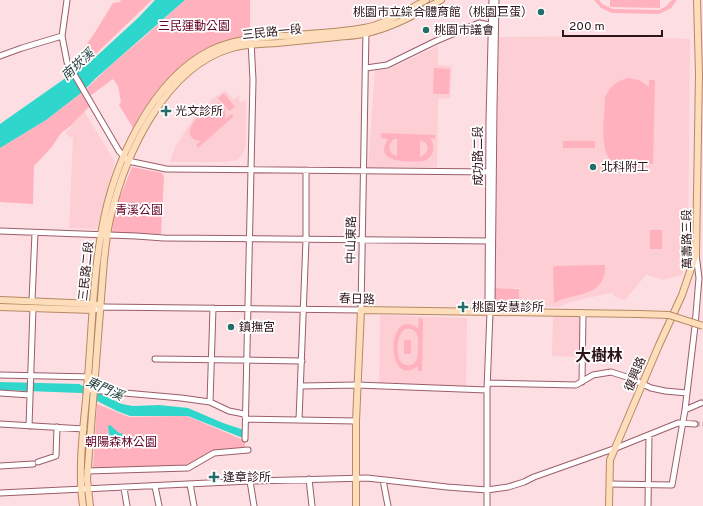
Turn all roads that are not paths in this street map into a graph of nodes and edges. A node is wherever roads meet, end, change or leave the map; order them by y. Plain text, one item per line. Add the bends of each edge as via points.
1 (67, 0) edge
2 (426, 0) edge
3 (492, 0) edge
4 (496, 0) edge
5 (697, 0) edge
6 (438, 1) edge
7 (494, 8) junction
8 (494, 25) junction
9 (366, 31) junction
10 (62, 36) junction
11 (251, 42) junction
12 (0, 56) edge
13 (703, 64) edge
14 (366, 68) junction
15 (701, 74) edge
16 (126, 159) junction
17 (251, 170) junction
18 (306, 170) junction
19 (363, 171) junction
20 (491, 172) junction
21 (0, 231) edge
22 (35, 233) junction
23 (104, 235) junction
24 (249, 239) junction
25 (306, 240) junction
26 (363, 240) junction
27 (490, 241) junction
28 (696, 254) junction
29 (0, 300) edge
30 (32, 305) junction
31 (0, 307) edge
32 (93, 307) junction
33 (100, 307) junction
34 (213, 308) junction
35 (247, 309) junction
36 (304, 309) junction
37 (361, 310) junction
38 (490, 312) junction
39 (583, 314) junction
40 (614, 314) junction
41 (672, 316) junction
42 (695, 324) junction
43 (703, 326) edge
44 (155, 359) dead end
45 (211, 360) junction
46 (247, 360) junction
47 (302, 361) junction
48 (0, 375) edge
49 (30, 375) junction
50 (92, 377) junction
51 (582, 382) junction
52 (488, 383) junction
53 (643, 384) junction
54 (358, 385) junction
55 (301, 386) junction
56 (487, 390) junction
57 (92, 391) junction
58 (30, 392) junction
59 (687, 393) junction
60 (0, 394) edge
61 (210, 402) junction
62 (701, 403) dead end
63 (685, 410) junction
64 (246, 419) junction
65 (299, 420) junction
66 (356, 421) junction
67 (683, 423) junction
68 (0, 424) edge
69 (695, 424) tunnel mouth
70 (29, 426) junction
71 (57, 428) junction
72 (84, 429) junction
73 (649, 435) junction
74 (245, 439) dead end
75 (616, 448) junction
76 (248, 450) dead end
77 (0, 466) edge
78 (87, 471) junction
79 (355, 478) junction
80 (309, 479) junction
81 (383, 480) junction
82 (250, 481) junction
83 (190, 484) junction
84 (610, 484) junction
85 (648, 485) junction
86 (155, 486) junction
87 (124, 488) junction
88 (84, 489) junction
89 (487, 490) junction
90 (0, 493) edge
91 (84, 506) edge
92 (90, 506) edge
93 (127, 506) edge
94 (159, 506) edge
95 (194, 506) edge
96 (254, 506) edge
97 (312, 506) edge
98 (356, 506) edge
99 (388, 506) edge
100 (487, 506) edge
101 (609, 506) edge
102 (648, 506) edge

1 - 10 street
2 - 9 main road, 三民路一段
3 - 7 street, 成功路二段
4 - 7 street, 成功路二段
5 - 15 main road, 萬壽路三段 via 698,63
6 - 9 main road, 三民路一段 via 392,25
7 - 8 street, 成功路二段
8 - 14 street via 479,22 387,65
8 - 20 street, 成功路二段
9 - 11 main road, 三民路一段
9 - 14 street, 中山東路
10 - 12 street
10 - 16 street via 71,70
11 - 16 main road, 三民路一段 via 236,41 212,50 196,58 174,76 143,119 132,139
11 - 17 street
13 - 15 main road
14 - 19 street, 中山東路
15 - 28 main road, 萬壽路三段
16 - 17 street via 166,169
16 - 23 main road, 三民路二段
17 - 18 street
17 - 24 street
18 - 19 street
18 - 25 street
19 - 20 street
19 - 26 street, 中山東路
20 - 27 street, 成功路二段
21 - 22 street
22 - 23 street
22 - 30 street
23 - 24 street
23 - 32 main road, 三民路二段
23 - 33 main road, 三民路二段
24 - 25 street
24 - 35 street
25 - 26 street
25 - 36 street
26 - 27 street
26 - 37 street, 中山東路
27 - 38 street, 成功路二段
28 - 41 main road, 復興路
28 - 42 street, 萬壽路三段 via 699,278
29 - 30 main road, 春日路
30 - 31 main road, 春日路
30 - 32 main road, 春日路
30 - 49 street
32 - 33 main road, 春日路
32 - 50 main road, 三民路二段
33 - 34 street, 春日路
33 - 50 main road, 三民路二段
34 - 35 street, 春日路
34 - 45 street
35 - 36 street, 春日路
35 - 46 street
36 - 37 street, 春日路
36 - 47 street
37 - 38 main road, 春日路
37 - 54 main road, 中山東路
38 - 39 main road, 春日路
38 - 52 street, 成功路二段
39 - 40 main road, 春日路
39 - 51 street
40 - 41 street, 春日路
40 - 43 main road, 春日路, bridge via 670,315
41 - 42 street, 春日路
41 - 53 main road, 復興路
42 - 59 street, 萬壽路三段
44 - 45 street
45 - 46 street
45 - 61 street
46 - 47 street
46 - 64 street
47 - 55 street
48 - 49 street
49 - 50 street
49 - 58 street
50 - 57 main road, 三民路二段
51 - 52 street via 576,385
51 - 53 street via 593,375 611,372
52 - 56 street, 成功路二段
53 - 59 street via 665,391
53 - 75 main road, 復興路
54 - 55 street
54 - 56 street
54 - 66 main road, 中山東路
55 - 65 street
56 - 89 street, 成功路二段
57 - 61 street
57 - 72 main road via 87,399
57 - 78 main road
58 - 60 street
58 - 70 street
59 - 63 street, 萬壽路三段
61 - 64 street via 229,411 244,414
62 - 63 street
63 - 67 street
64 - 65 street
64 - 74 street
65 - 66 street
66 - 79 main road, 中山東路
67 - 69 street
67 - 73 street
67 - 85 street via 672,485
68 - 70 street
70 - 71 street
71 - 72 street
71 - 77 street via 56,456 36,463
72 - 88 main road via 81,476
73 - 75 street
73 - 85 street
75 - 84 main road, 復興路 via 610,460
75 - 89 street via 524,482
76 - 78 street via 214,453 188,468
78 - 88 main road
79 - 80 street
79 - 81 street
79 - 98 main road, 中山東路
80 - 82 street
80 - 97 street
81 - 89 street
81 - 99 street
82 - 83 street
82 - 96 street
83 - 86 street
83 - 95 street
84 - 85 street
84 - 101 main road, 復興路
85 - 102 street
86 - 87 street
86 - 94 street
87 - 88 street
87 - 93 street
88 - 90 street
88 - 91 main road
88 - 92 main road
89 - 100 street, 成功路二段

